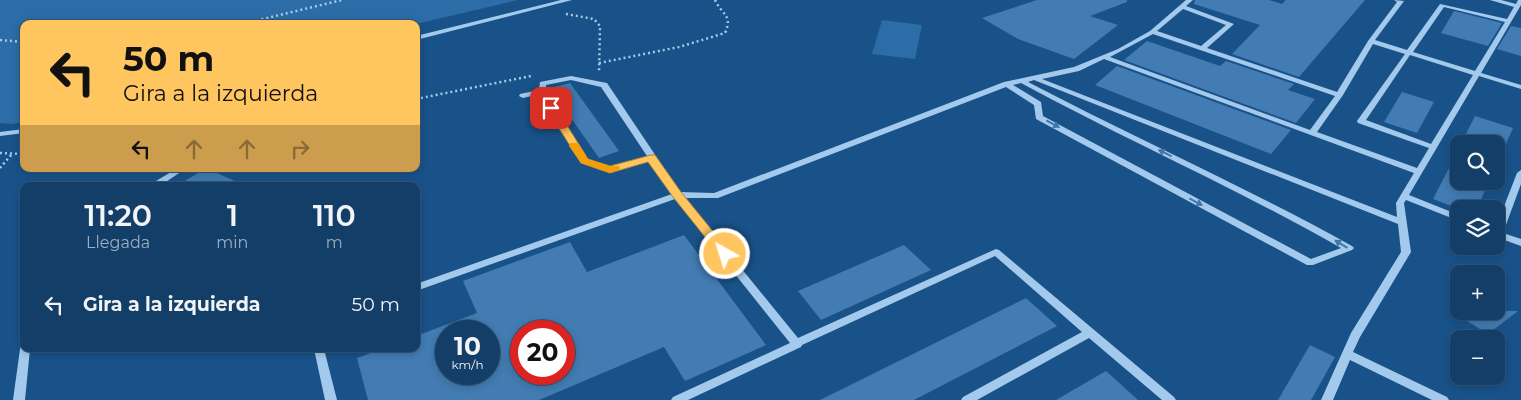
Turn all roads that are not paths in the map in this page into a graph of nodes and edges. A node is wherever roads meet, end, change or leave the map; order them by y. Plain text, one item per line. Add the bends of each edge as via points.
1 (569, 0) edge
2 (1190, 0) edge
3 (1400, 0) edge
4 (1493, 0) edge
5 (1519, 3) edge
6 (1182, 7) junction
7 (1508, 21) junction
8 (1152, 32) junction
9 (420, 37) edge
10 (1371, 41) junction
11 (1202, 49) junction
12 (1409, 53) junction
13 (1104, 57) junction
14 (1477, 74) junction
15 (1034, 78) junction
16 (1022, 80) junction
17 (1007, 84) junction
18 (1521, 87) edge
19 (542, 91) junction
20 (1339, 95) junction
21 (523, 96) dead end
22 (20, 131) edge
23 (1312, 133) junction
24 (0, 134) edge
25 (1433, 147) junction
26 (651, 158) junction
27 (176, 172) edge
28 (1419, 172) junction
29 (1521, 173) edge
30 (160, 182) edge
31 (677, 195) junction
32 (1404, 196) junction
33 (1505, 213) edge
34 (1450, 214) edge
35 (1402, 222) junction
36 (1505, 236) edge
37 (1521, 243) edge
38 (420, 287) edge
39 (1090, 333) junction
40 (796, 343) junction
41 (25, 352) edge
42 (320, 352) edge
43 (1347, 354) junction
44 (19, 400) edge
45 (331, 400) edge
46 (677, 400) edge
47 (967, 400) edge
48 (1170, 400) edge
49 (1327, 400) edge
50 (1443, 400) edge

1 - 9 lane
2 - 6 lane
3 - 10 lane
4 - 5 lane
5 - 7 lane
6 - 8 lane
6 - 11 lane via 1231,24
7 - 12 lane via 1442,5
7 - 14 lane
8 - 11 lane
8 - 13 lane
10 - 12 lane
10 - 20 lane
11 - 20 lane
12 - 14 lane
12 - 25 lane via 1361,121
13 - 15 lane via 1076,69
13 - 23 lane
14 - 18 lane
14 - 25 lane
15 - 16 lane
15 - 35 lane
16 - 17 lane
17 -> 16 lane via 1038,104 1039,117 1310,263 1349,248 1302,220 1062,103
17 - 31 lane via 715,196
19 - 21 lane
19 - 26 lane via 584,161 610,170
19 - 26 lane via 543,84 571,78 604,85
20 - 23 lane
22 - 24 lane
23 - 28 lane
25 - 28 lane
26 - 31 lane
27 - 30 lane
28 - 32 lane
29 - 33 lane
31 - 38 lane
31 - 40 lane
32 - 34 lane
32 - 35 lane via 1400,203
35 - 43 lane via 1406,252
36 - 37 lane
39 - 40 lane via 996,252
39 - 47 lane
39 - 48 lane
40 - 46 lane
41 - 44 lane
42 - 45 lane
43 - 49 lane
43 - 50 lane

